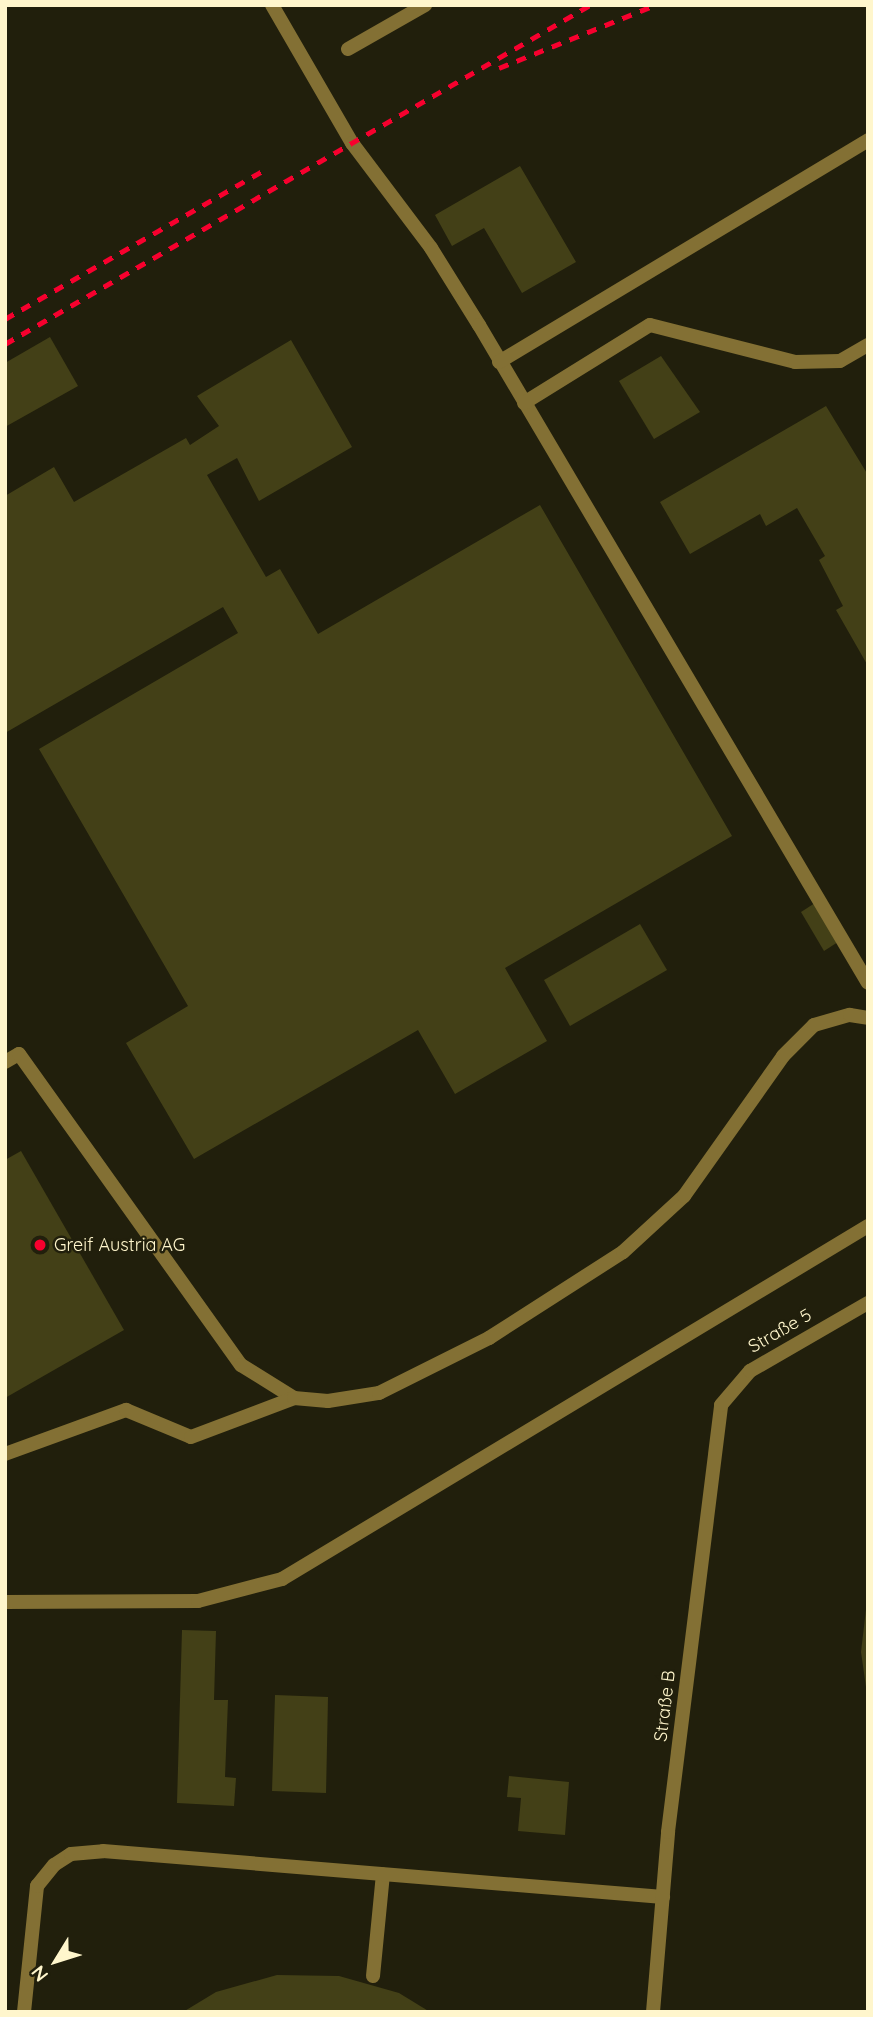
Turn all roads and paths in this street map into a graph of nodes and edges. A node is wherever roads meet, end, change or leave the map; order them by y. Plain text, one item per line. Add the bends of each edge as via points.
1 (272, 5) edge
2 (425, 5) edge
3 (348, 49) dead end
4 (868, 140) edge
5 (868, 345) edge
6 (499, 362) junction
7 (524, 403) junction
8 (868, 983) edge
9 (868, 1018) edge
10 (5, 1062) edge
11 (868, 1226) edge
12 (868, 1303) edge
13 (294, 1398) junction
14 (721, 1405) joint
15 (5, 1454) edge
16 (5, 1602) edge
17 (383, 1874) junction
18 (663, 1897) junction
19 (373, 1976) dead end
20 (24, 2012) edge
21 (653, 2012) edge

1 - 6 lane via 352,143 431,248
2 - 3 lane
4 - 6 lane
5 - 7 lane via 840,361 795,362 650,325
6 - 7 lane
7 - 8 lane
9 - 13 lane via 850,1015 814,1025 783,1056 684,1196 624,1252 489,1338 379,1393 328,1401
10 - 13 lane via 19,1054 241,1365
11 - 16 lane via 282,1579 198,1601
12 - 14 lane, Straße 5 via 750,1371
13 - 15 lane via 191,1437 126,1410
14 - 18 lane, Straße B
17 - 18 lane
17 - 19 lane
17 - 20 lane via 103,1851 71,1854 54,1865 37,1886
18 - 21 lane, Straße B

